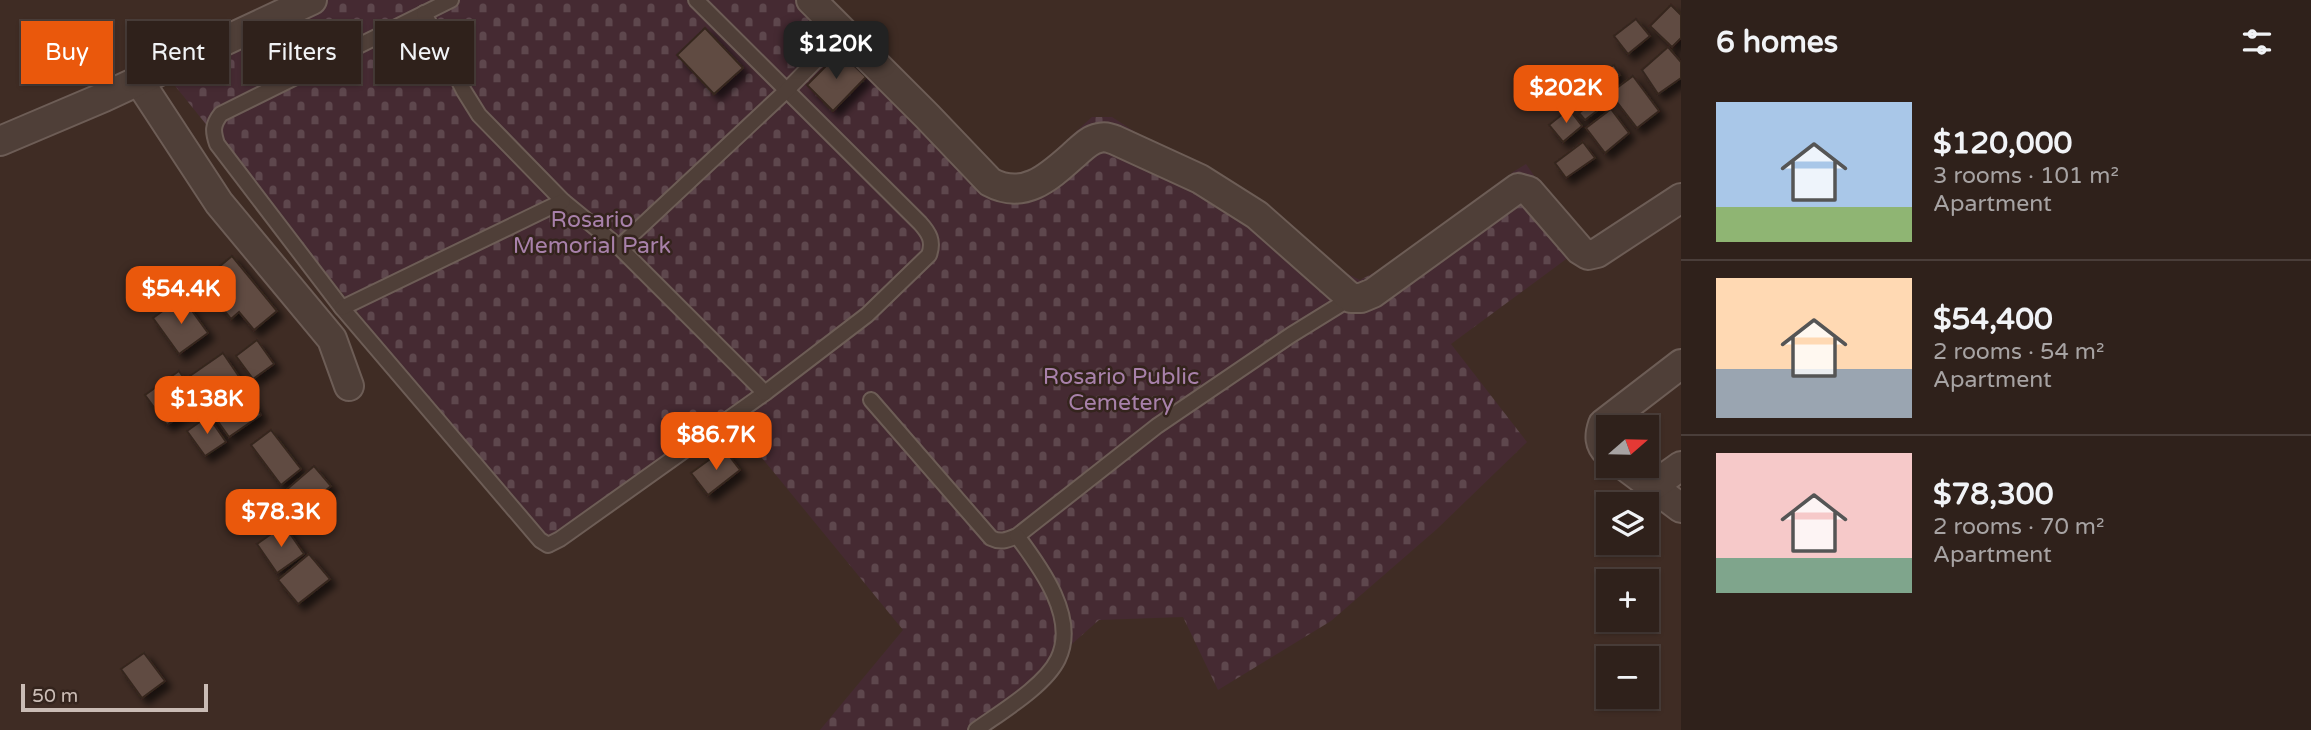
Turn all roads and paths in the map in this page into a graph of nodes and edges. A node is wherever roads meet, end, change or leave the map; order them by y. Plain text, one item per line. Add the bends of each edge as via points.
1 (312, 0) edge
2 (451, 0) edge
3 (696, 0) edge
4 (811, 0) edge
5 (424, 13) junction
6 (844, 32) junction
7 (229, 39) edge
8 (132, 84) edge
9 (141, 84) edge
10 (786, 91) junction
11 (0, 141) edge
12 (1681, 198) edge
13 (564, 201) junction
14 (620, 247) junction
15 (1351, 298) junction
16 (342, 308) junction
17 (1681, 364) edge
18 (349, 386) dead end
19 (765, 393) junction
20 (871, 400) dead end
21 (1615, 415) edge
22 (1681, 466) edge
23 (1642, 478) edge
24 (1653, 486) junction
25 (1681, 508) edge
26 (1017, 536) junction
27 (976, 730) edge

1 - 7 street
2 - 5 lane
3 - 10 lane
4 - 6 street
5 - 13 lane via 474,109
5 - 16 lane via 215,121 217,144
6 - 10 lane
6 - 15 street via 1001,188 1026,188 1090,141 1115,140 1200,179 1257,215
8 - 11 street
9 - 18 street via 219,203 332,340
10 - 14 lane
10 - 19 lane via 920,223 929,233 932,247 867,315
12 - 15 street via 1588,256 1529,191 1518,188 1373,293
13 - 14 lane
13 - 16 lane
14 - 19 lane
15 - 26 lane via 1157,426
16 - 19 lane via 548,545
17 - 21 street
20 - 26 lane via 991,538 1000,542
22 - 24 street
23 - 24 street
24 - 25 street
26 - 27 lane via 1060,608 1065,635 1058,660 1042,680

